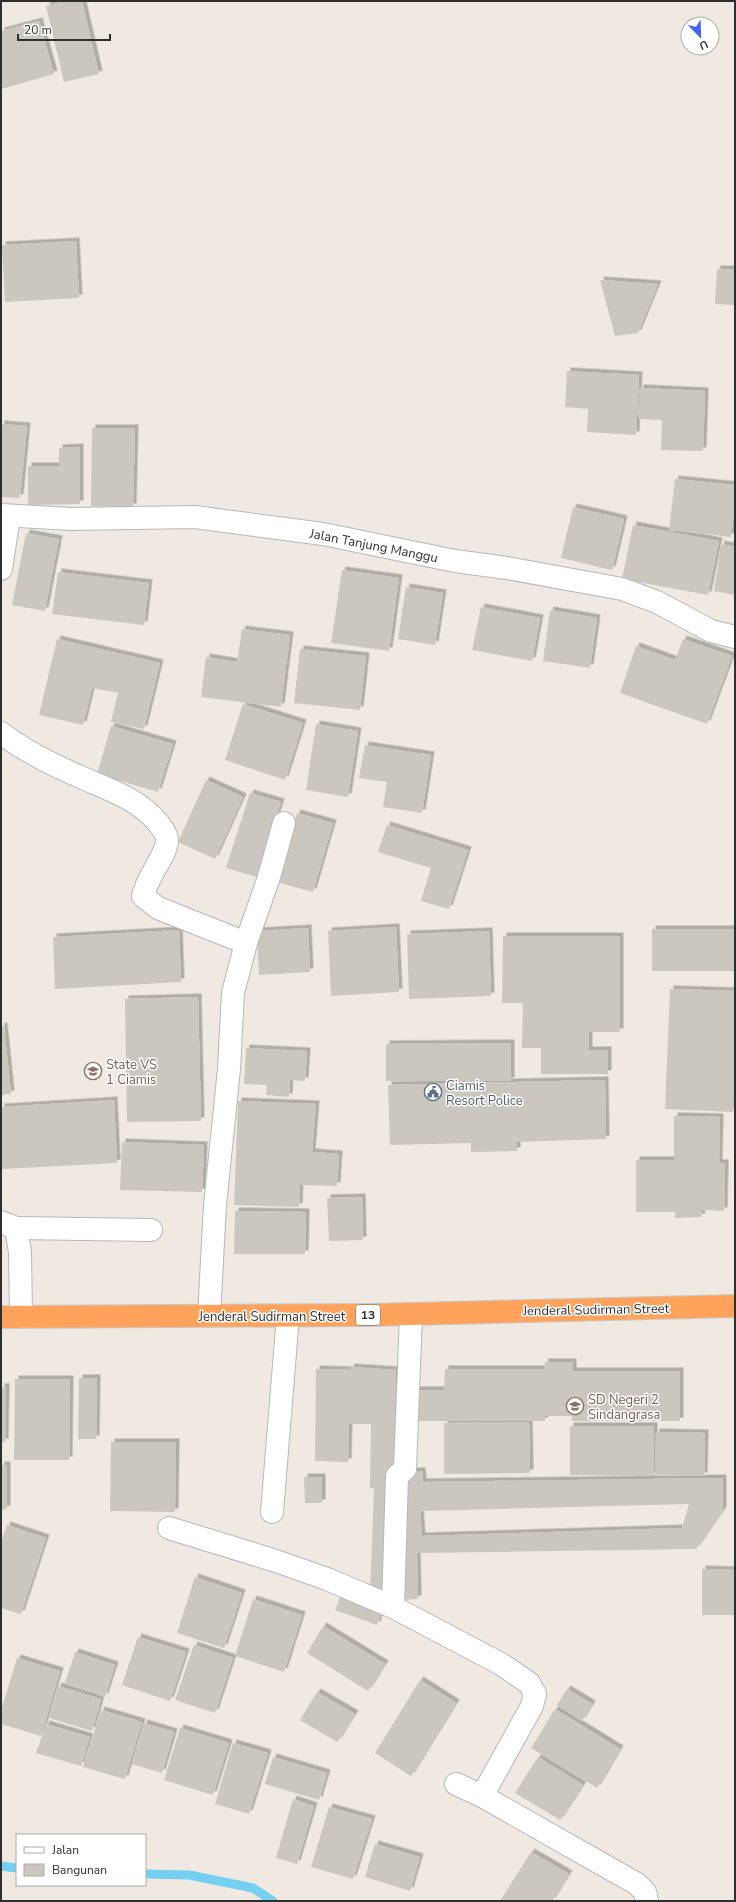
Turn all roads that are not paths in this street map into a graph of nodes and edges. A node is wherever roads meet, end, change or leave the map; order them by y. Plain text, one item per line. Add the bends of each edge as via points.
1 (5, 516) edge
2 (1, 569) edge
3 (735, 637) edge
4 (1, 734) edge
5 (284, 823) dead end
6 (246, 943) junction
7 (8, 1225) edge
8 (151, 1230) dead end
9 (735, 1306) edge
10 (412, 1314) junction
11 (209, 1316) junction
12 (288, 1316) junction
13 (11, 1317) edge
14 (272, 1512) dead end
15 (169, 1528) dead end
16 (393, 1607) junction
17 (456, 1784) dead end
18 (482, 1796) junction
19 (647, 1901) edge

1 - 2 street
1 - 3 street, Jalan Tanjung Manggu via 71,519 195,517 323,534 454,561 622,589 657,602 711,631
4 - 6 street via 54,764 129,798 142,807 163,830 167,840 166,848 145,886 143,896 146,900 158,908
5 - 6 street via 269,877
6 - 11 street via 233,993 215,1205
7 - 8 street
7 - 13 street via 20,1252
9 - 10 highway, Jenderal Sudirman Street / 13
10 - 12 highway, Jenderal Sudirman Street / 13
10 - 16 street via 405,1469 397,1476
11 - 12 highway, Jenderal Sudirman Street / 13
11 - 13 highway, Jenderal Sudirman Street / 13
12 - 14 street
15 - 16 street via 283,1563
16 - 18 street via 502,1664 529,1683 534,1694 532,1706
17 - 18 street
18 - 19 street via 637,1884 645,1892

